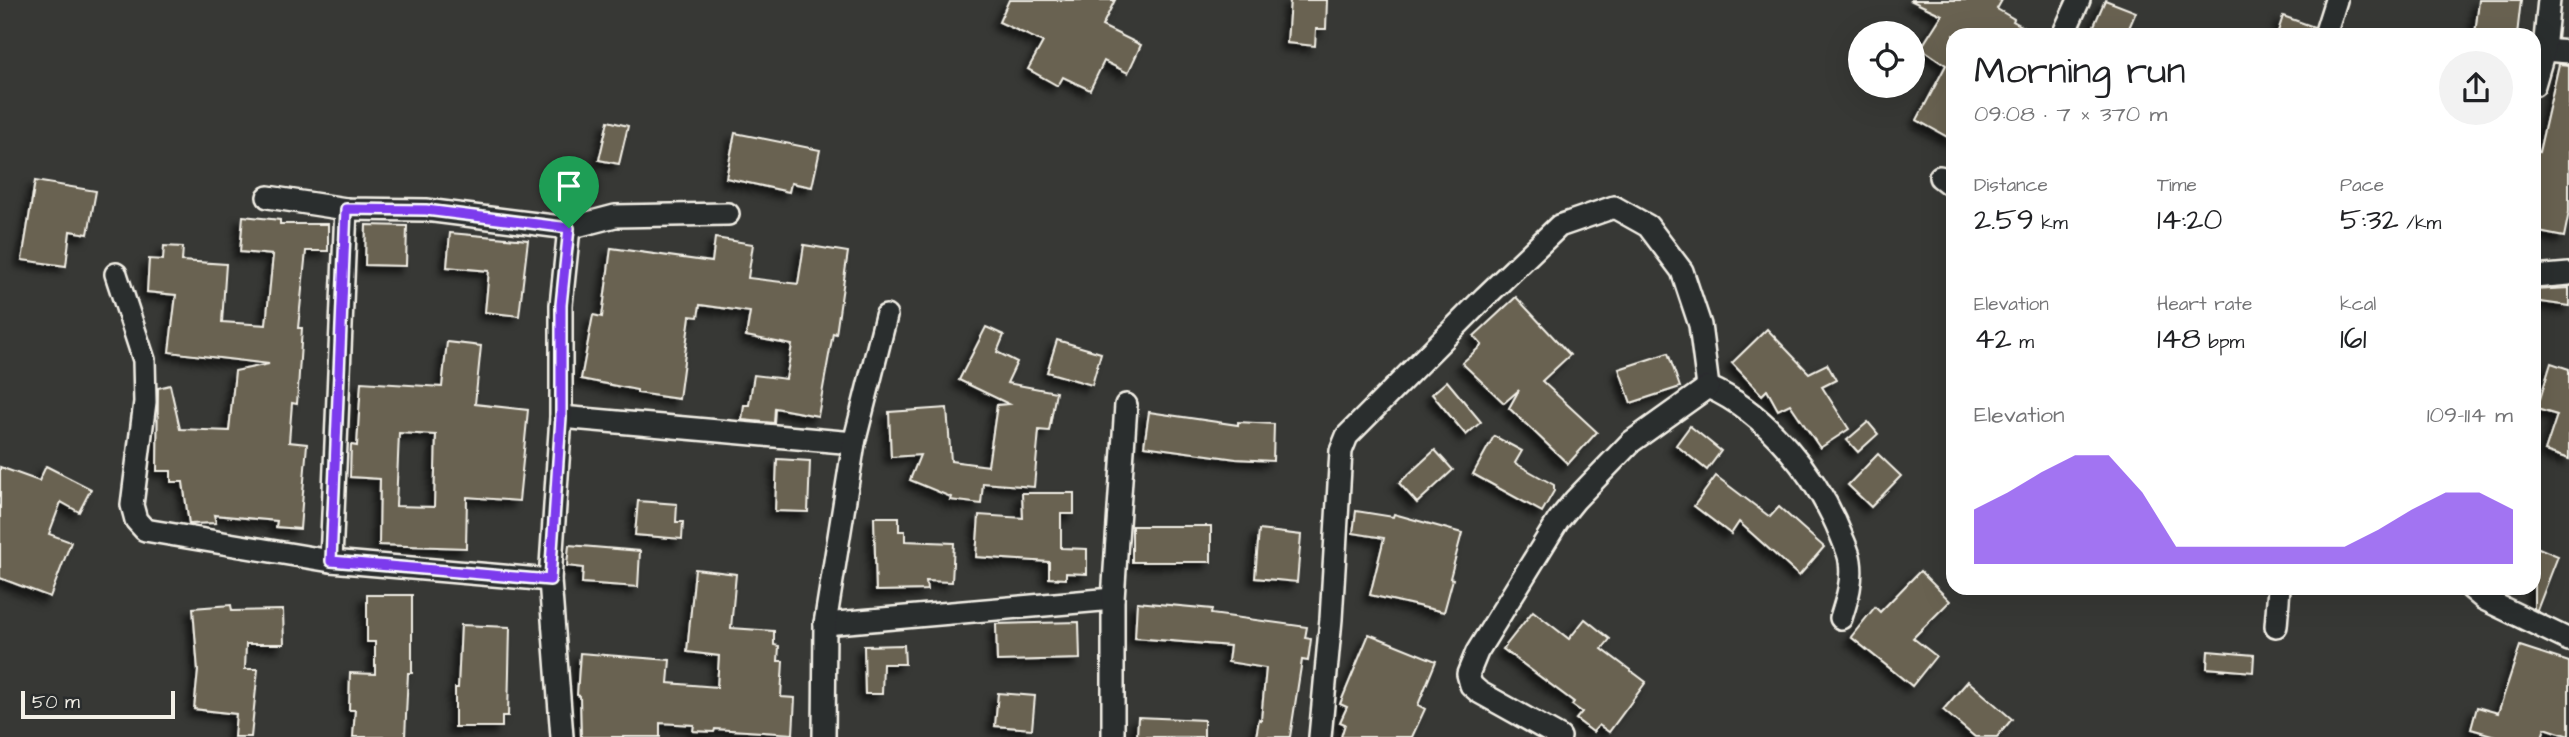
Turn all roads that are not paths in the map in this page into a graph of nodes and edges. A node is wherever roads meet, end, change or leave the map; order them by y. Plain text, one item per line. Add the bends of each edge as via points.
1 (2080, 0) edge
2 (2336, 0) edge
3 (2549, 0) edge
4 (2066, 28) edge
5 (2327, 28) edge
6 (2543, 50) junction
7 (2569, 52) edge
8 (2541, 58) edge
9 (268, 197) dead end
10 (346, 209) junction
11 (729, 214) dead end
12 (569, 228) junction
13 (116, 274) dead end
14 (2569, 274) edge
15 (2541, 276) edge
16 (886, 316) dead end
17 (1708, 387) junction
18 (1126, 405) dead end
19 (561, 417) junction
20 (854, 443) junction
21 (331, 561) junction
22 (550, 580) junction
23 (2278, 595) edge
24 (2479, 595) edge
25 (1113, 599) junction
26 (1841, 618) dead end
27 (825, 624) junction
28 (2276, 626) dead end
29 (2569, 640) edge
30 (562, 737) edge
31 (824, 737) edge
32 (1113, 737) edge
33 (1320, 737) edge
34 (1560, 737) edge

1 - 4 street
2 - 5 street
3 - 6 street
6 - 7 street
6 - 8 street
9 - 10 street
10 - 12 street via 426,210
10 - 21 street
11 - 12 street via 615,216
12 - 19 street via 561,305
13 - 21 street via 144,360 145,402 132,505 136,520 145,530
14 - 15 street
16 - 20 street
17 - 26 street via 1756,417 1778,438 1832,514 1850,560 1851,587
17 - 33 street via 1700,325 1682,271 1648,226 1614,208 1559,226 1347,436 1341,451
17 - 34 street via 1631,442 1575,500 1477,652 1468,674 1471,685
18 - 25 street
19 - 20 street
19 - 22 street
20 - 27 street
21 - 22 street
22 - 30 street
23 - 28 street
24 - 29 street
25 - 27 street
25 - 32 street
27 - 31 street

